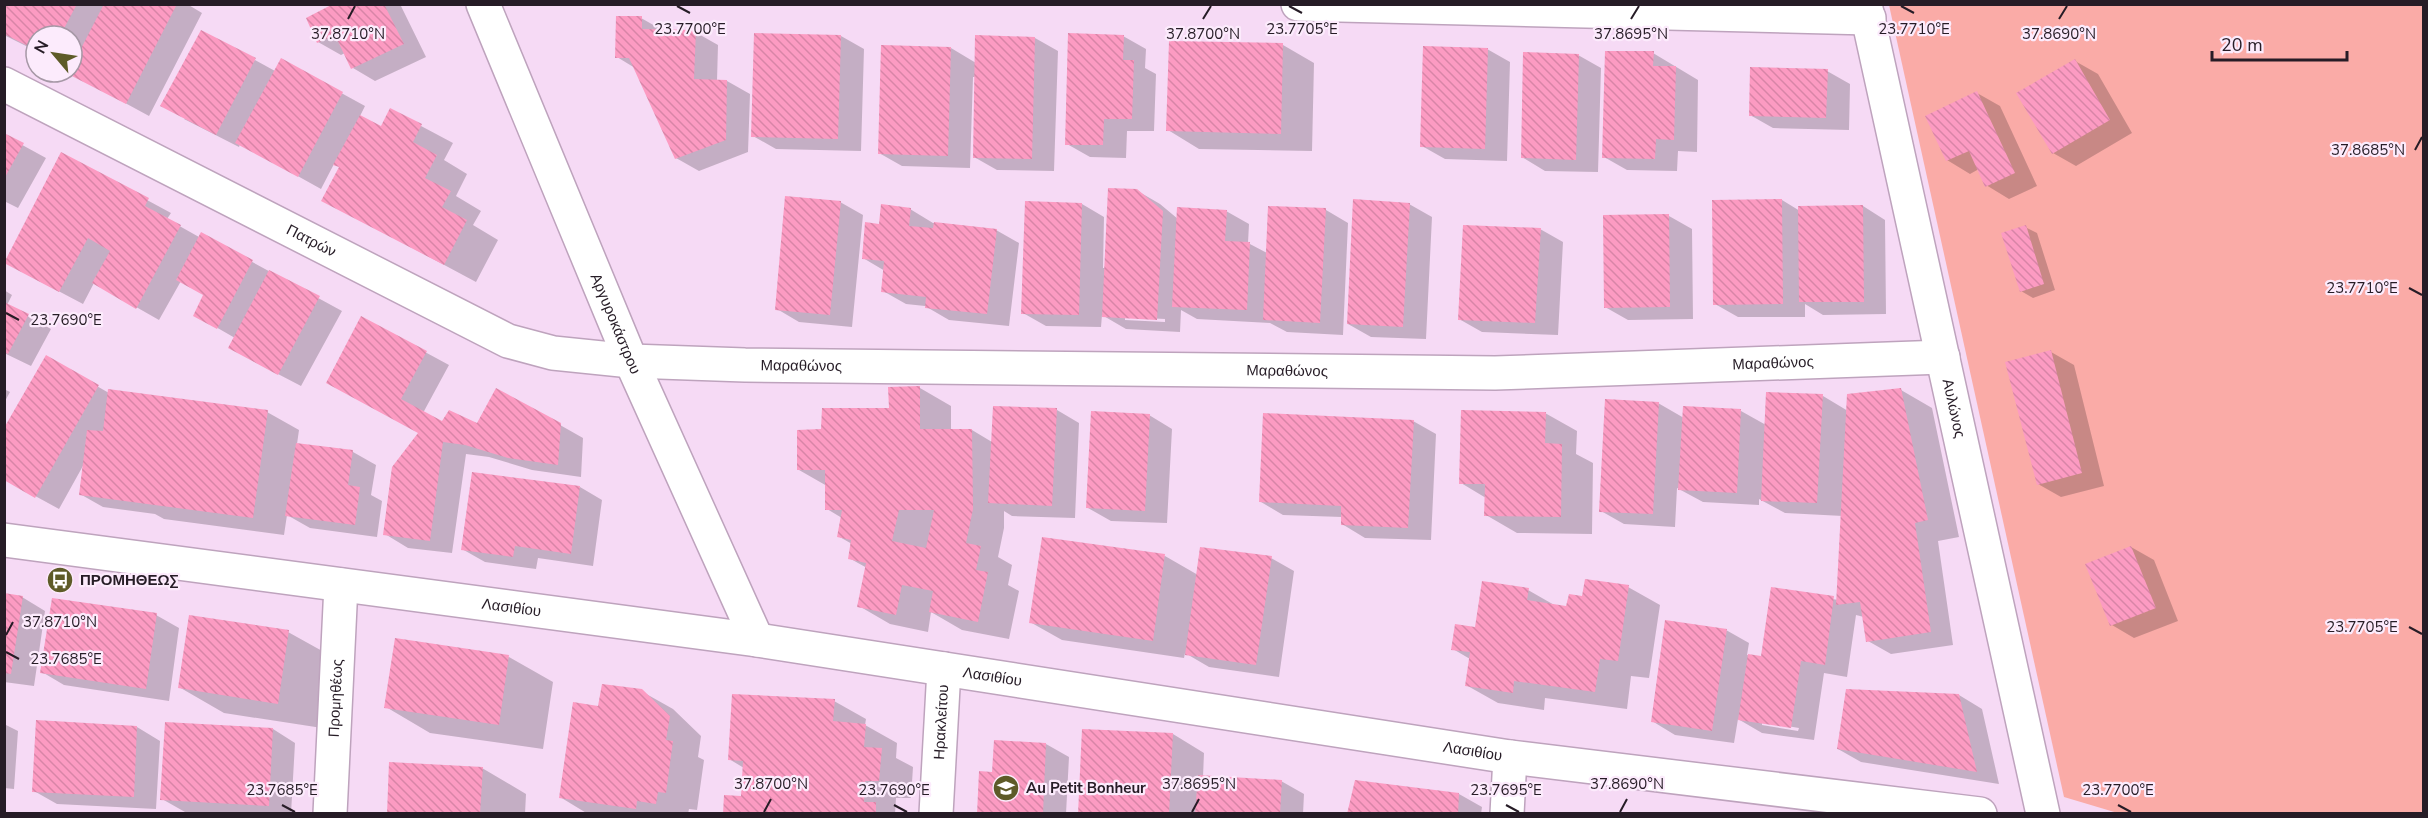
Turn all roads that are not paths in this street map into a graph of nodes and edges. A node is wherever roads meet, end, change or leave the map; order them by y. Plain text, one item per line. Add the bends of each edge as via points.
1 (483, 4) edge
2 (1298, 4) edge
3 (1867, 11) edge
4 (4, 84) edge
5 (1943, 357) junction
6 (630, 361) junction
7 (4, 540) edge
8 (341, 585) junction
9 (757, 640) junction
10 (944, 669) junction
11 (1510, 757) junction
12 (330, 813) edge
13 (936, 813) edge
14 (1507, 813) edge
15 (1980, 813) edge
16 (2043, 813) edge

1 - 6 street, Αργυροκάστρου
2 - 3 street
3 - 5 street, Αυλώνος
4 - 6 street, Πατρών via 508,341 553,353
5 - 6 street, Μαραθώνος via 1495,373
5 - 16 street, Αυλώνος
6 - 9 street, Αργυροκάστρου
7 - 8 street, Λασιθίου
8 - 9 street, Λασιθίου
8 - 12 street, Προμηθέως
9 - 10 street, Λασιθίου
10 - 11 street, Λασιθίου
10 - 13 street, Ηρακλείτου
11 - 14 street
11 - 15 street, Λασιθίου

